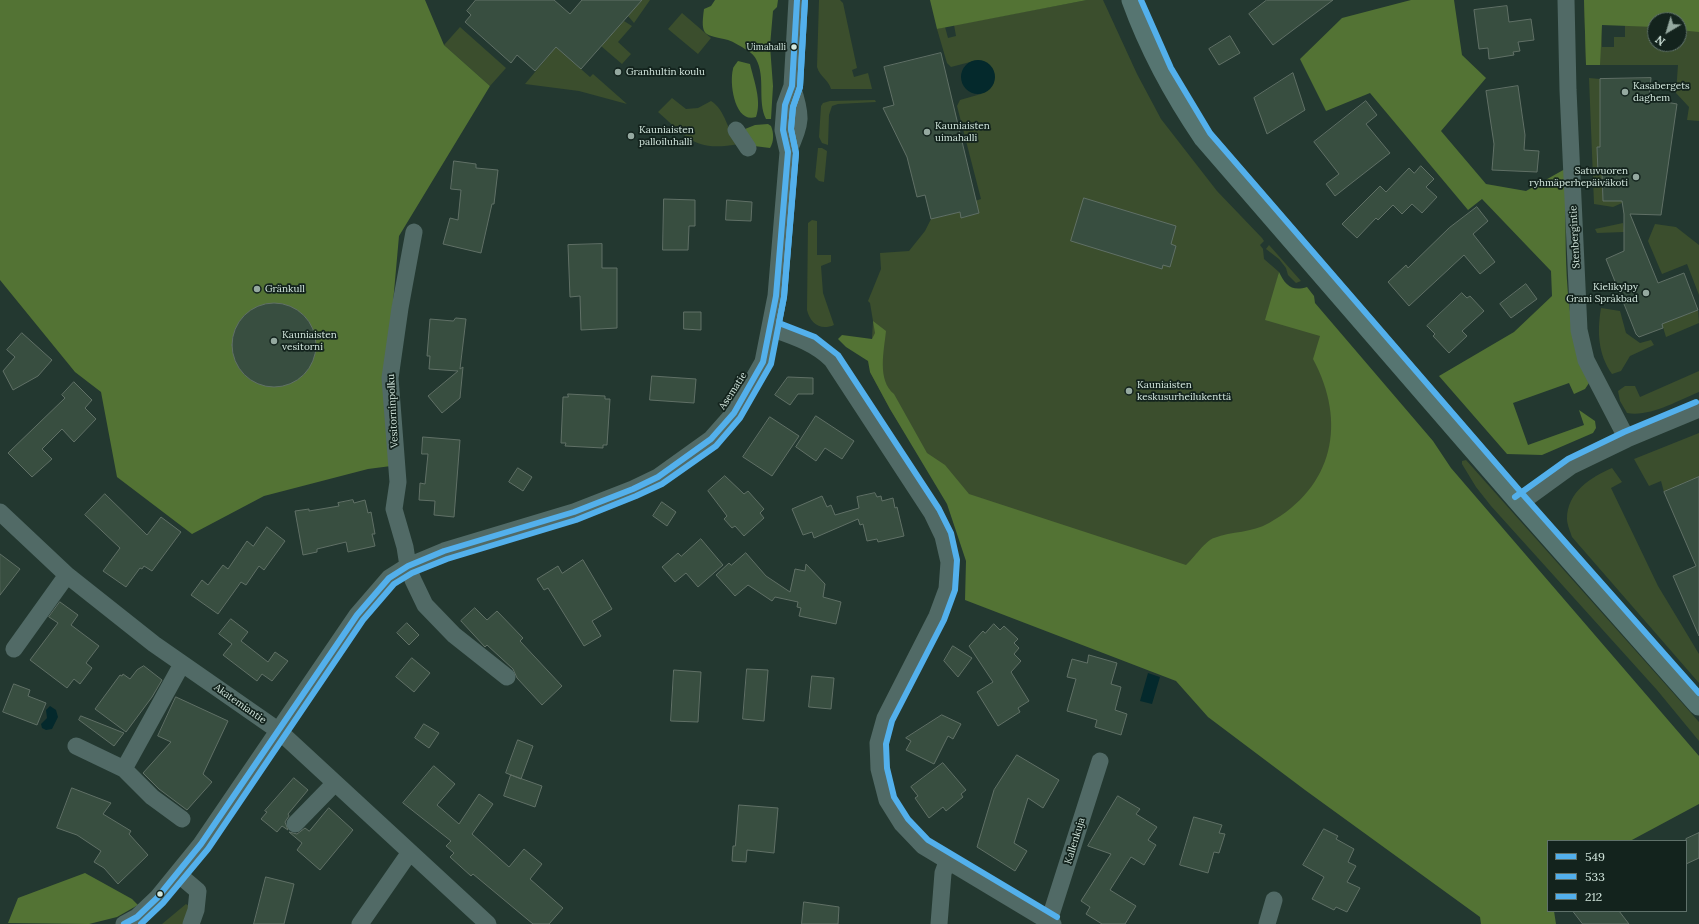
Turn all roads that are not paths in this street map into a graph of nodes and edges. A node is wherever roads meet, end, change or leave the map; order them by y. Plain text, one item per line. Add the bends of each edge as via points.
1 (797, 0) edge
2 (1132, 0) edge
3 (1566, 0) edge
4 (736, 130) dead end
5 (748, 148) dead end
6 (414, 232) dead end
7 (770, 328) junction
8 (1699, 409) edge
9 (1627, 439) junction
10 (1520, 502) junction
11 (1, 516) edge
12 (408, 566) junction
13 (67, 574) junction
14 (14, 648) dead end
15 (182, 664) junction
16 (507, 677) dead end
17 (1699, 705) edge
18 (279, 731) junction
19 (76, 746) dead end
20 (1100, 761) dead end
21 (124, 769) junction
22 (335, 783) junction
23 (182, 819) dead end
24 (295, 824) dead end
25 (410, 852) junction
26 (948, 862) junction
27 (178, 874) junction
28 (1274, 900) dead end
29 (1051, 923) edge
30 (124, 924) edge
31 (191, 924) edge
32 (360, 924) edge
33 (488, 924) edge
34 (939, 924) edge
35 (1267, 924) edge

1 - 7 street, Asematie via 792,86 785,105 783,130 788,152 776,296
2 - 10 main road via 1153,53 1168,82 1204,138
3 - 9 street, Stenbergintie via 1579,330 1586,360
4 - 5 street
6 - 12 street, Vesitorninpolku via 390,378 398,482 394,509
7 - 12 street, Asematie via 740,383 692,451 658,477 574,512 444,550
7 - 26 street via 811,344 832,360 932,512 943,536 949,562 947,589 937,616 885,718 878,743 879,769 887,800 902,824 918,840
8 - 9 street
9 - 10 street via 1571,466
10 - 17 main road
11 - 13 street, Akatemiantie
12 - 16 street, Vesitorninpolku via 425,605 454,635
12 - 18 street, Asematie via 389,578 368,601
13 - 14 street
13 - 15 street, Akatemiantie
15 - 18 street, Akatemiantie
15 - 21 street
18 - 22 street, Akatemiantie
18 - 27 street, Asematie
19 - 21 street
20 - 29 street, Kallenkuja
21 - 23 street via 152,797
22 - 24 street
22 - 25 street, Akatemiantie
25 - 32 street
25 - 33 street, Akatemiantie
26 - 29 street
26 - 34 street via 943,873
27 - 30 street, Asematie via 138,917
27 - 31 street via 198,890 196,910
28 - 35 street

